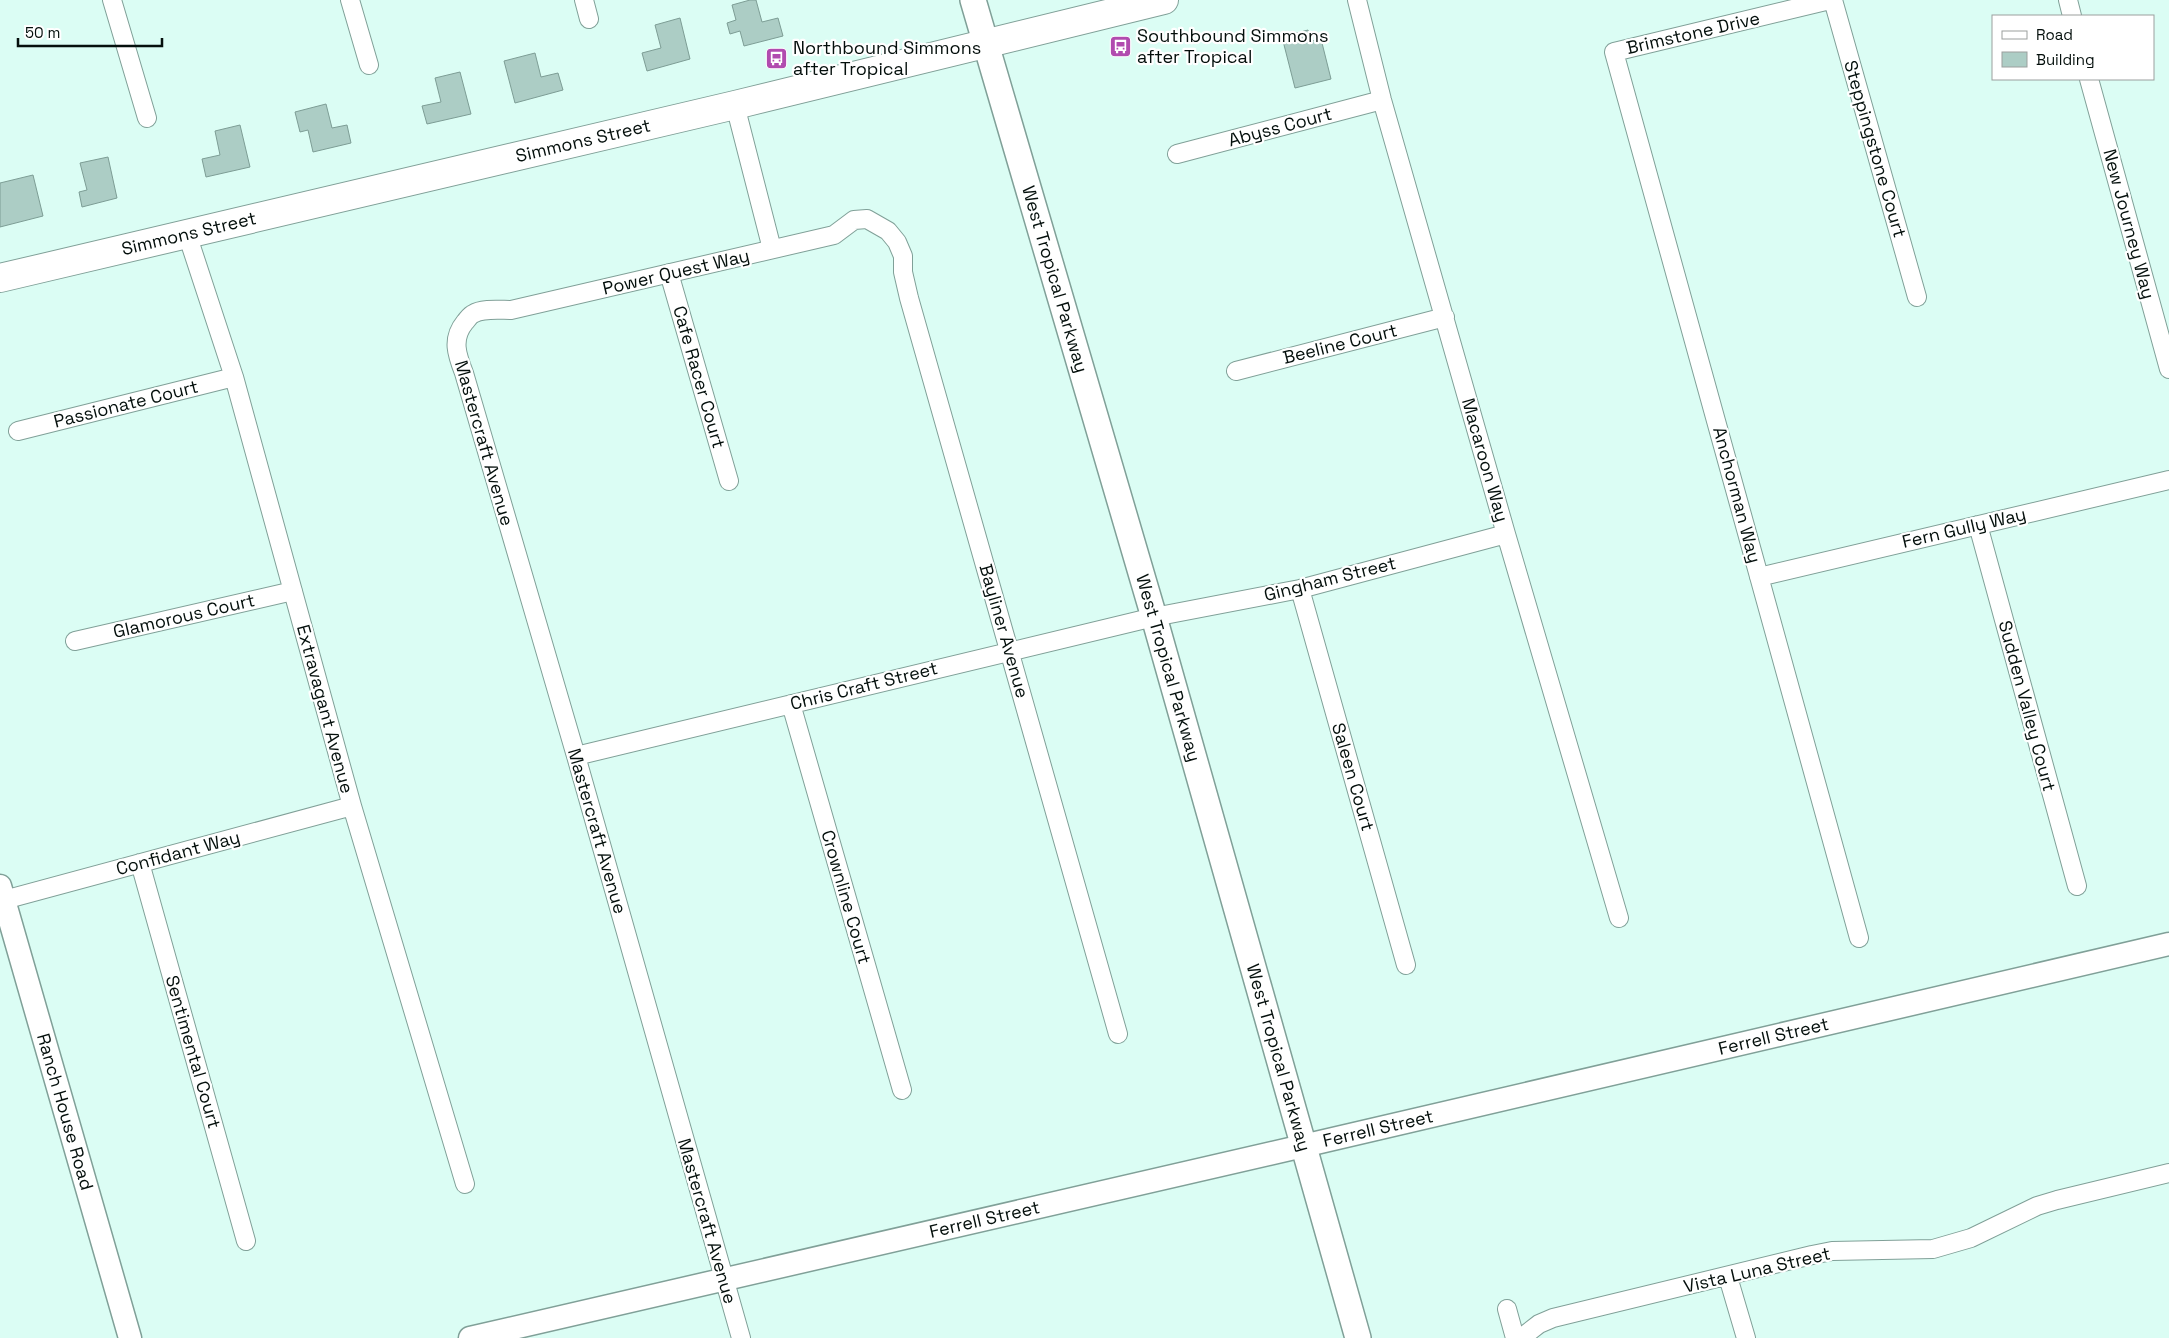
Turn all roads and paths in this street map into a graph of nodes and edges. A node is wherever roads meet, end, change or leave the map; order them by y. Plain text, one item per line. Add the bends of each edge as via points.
1 (112, 0) edge
2 (350, 0) edge
3 (584, 0) edge
4 (973, 0) edge
5 (1164, 0) edge
6 (1357, 0) edge
7 (1831, 0) edge
8 (2068, 0) edge
9 (2072, 15) edge
10 (589, 19) dead end
11 (986, 43) junction
12 (1614, 52) joint
13 (369, 66) dead end
14 (2089, 80) edge
15 (1382, 100) junction
16 (735, 105) junction
17 (147, 118) dead end
18 (1177, 154) dead end
19 (888, 232) joint
20 (187, 234) junction
21 (772, 249) junction
22 (668, 273) junction
23 (0, 278) edge
24 (1916, 298) dead end
25 (1445, 316) junction
26 (461, 326) joint
27 (2169, 369) edge
28 (1236, 370) dead end
29 (234, 377) junction
30 (18, 431) dead end
31 (2169, 480) edge
32 (729, 481) dead end
33 (1978, 525) junction
34 (1506, 534) junction
35 (1759, 577) junction
36 (1300, 589) junction
37 (293, 591) junction
38 (1154, 616) junction
39 (75, 641) dead end
40 (1009, 650) junction
41 (791, 704) junction
42 (576, 756) junction
43 (352, 806) junction
44 (140, 863) junction
45 (2077, 886) dead end
46 (1, 896) edge
47 (1620, 918) dead end
48 (1859, 938) dead end
49 (2169, 944) edge
50 (1406, 965) dead end
51 (1118, 1034) dead end
52 (902, 1090) dead end
53 (1303, 1146) junction
54 (2169, 1173) edge
55 (465, 1184) dead end
56 (246, 1241) dead end
57 (1728, 1277) junction
58 (723, 1279) junction
59 (1507, 1310) dead end
60 (504, 1334) edge
61 (130, 1338) edge
62 (470, 1338) edge
63 (740, 1338) edge
64 (1358, 1338) edge
65 (1515, 1338) edge
66 (1521, 1338) edge
67 (1746, 1338) edge

1 - 17 street
2 - 13 street
3 - 10 street
4 - 11 main road, West Tropical Parkway
5 - 11 main road, Simmons Street
6 - 15 street, Macaroon Way
7 - 12 street, Brimstone Drive
7 - 24 street, Steppingstone Court
8 - 9 street
11 - 16 main road, Simmons Street
11 - 38 main road, West Tropical Parkway
12 - 35 street, Anchorman Way
14 - 27 street, New Journey Way
15 - 18 street, Abyss Court
15 - 25 street, Macaroon Way
16 - 20 main road, Simmons Street
16 - 21 street
19 - 21 street, Power Quest Way via 867,220 854,220 834,235
19 - 40 street, Bayliner Avenue via 903,256 909,298
20 - 23 main road, Simmons Street
20 - 29 street, Extravagant Avenue
21 - 22 street, Power Quest Way
22 - 26 street, Power Quest Way via 511,310 483,311 472,314
22 - 32 street, Cafe Racer Court
25 - 28 street, Beeline Court
25 - 34 street, Macaroon Way
26 - 42 street, Mastercraft Avenue via 456,338 457,355
29 - 30 street, Passionate Court
29 - 37 street, Extravagant Avenue
31 - 33 street, Fern Gully Way
33 - 35 street, Fern Gully Way
33 - 45 street, Sudden Valley Court
34 - 36 street, Gingham Street
34 - 47 street, Macaroon Way
35 - 48 street, Anchorman Way
36 - 38 street, Gingham Street
36 - 50 street, Saleen Court
37 - 39 street, Glamorous Court
37 - 43 street, Extravagant Avenue
38 - 40 street, Chris Craft Street
38 - 53 main road, West Tropical Parkway
40 - 41 street, Chris Craft Street
40 - 51 street, Bayliner Avenue
41 - 42 street, Chris Craft Street
41 - 52 street, Crownline Court
42 - 58 street, Mastercraft Avenue
43 - 44 street, Confidant Way
43 - 55 street, Extravagant Avenue
44 - 46 street, Confidant Way
44 - 56 street, Sentimental Court
46 - 61 street, Ranch House Road
49 - 53 street, Ferrell Street
53 - 58 street, Ferrell Street
53 - 64 main road, West Tropical Parkway
54 - 57 street, Vista Luna Street via 2037,1206 1971,1238 1932,1249 1832,1251
57 - 66 street, Vista Luna Street via 1553,1318
57 - 67 street
58 - 60 street, Ferrell Street
58 - 63 street, Mastercraft Avenue
59 - 65 street
60 - 62 street, Ferrell Street

